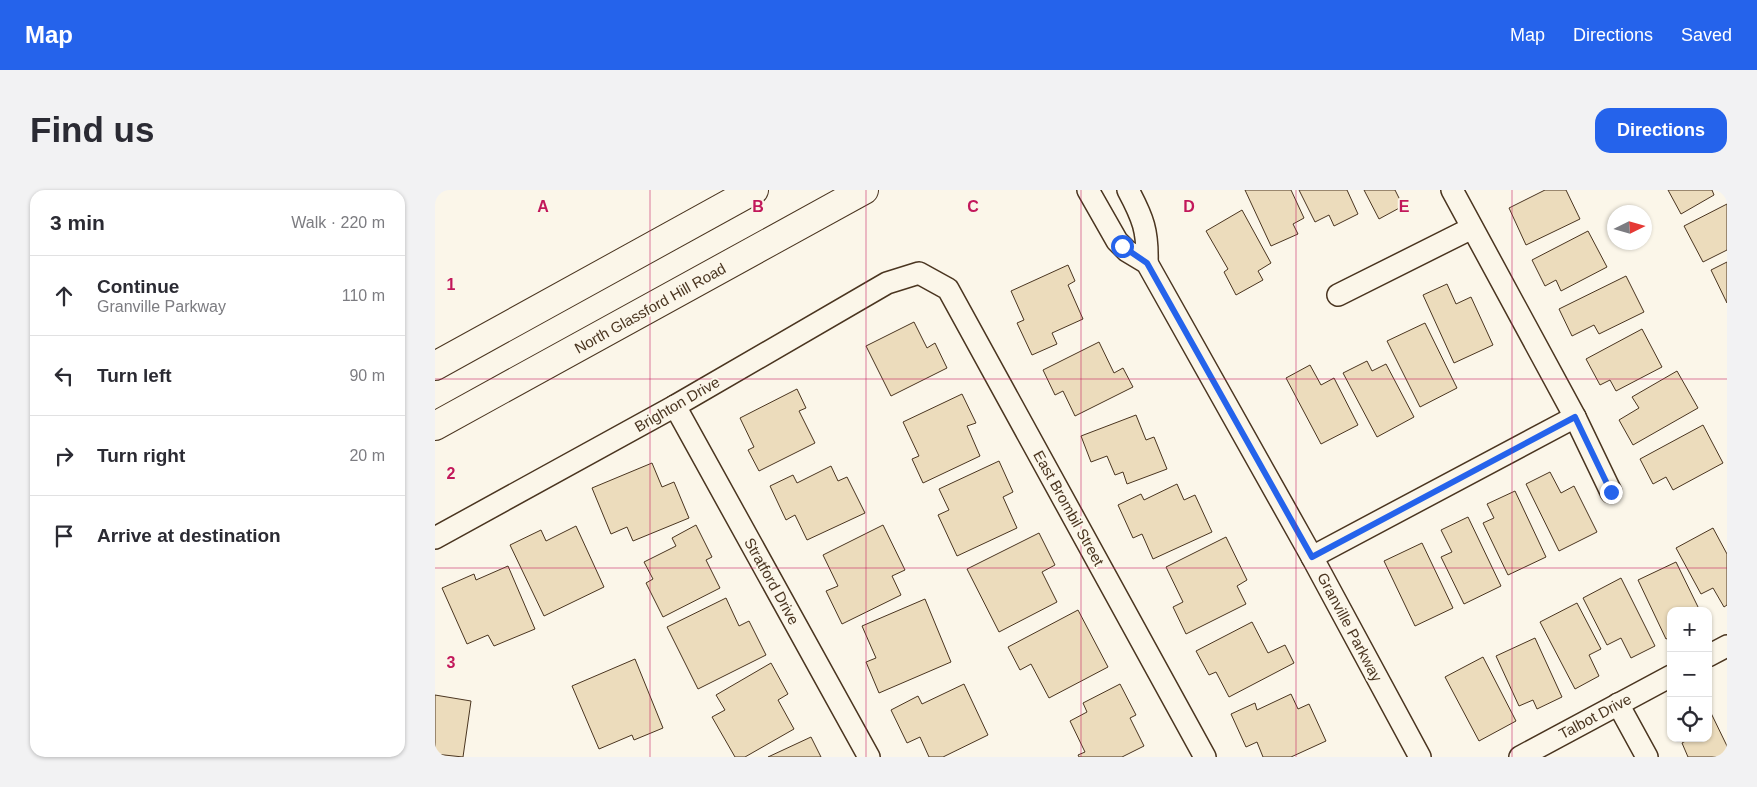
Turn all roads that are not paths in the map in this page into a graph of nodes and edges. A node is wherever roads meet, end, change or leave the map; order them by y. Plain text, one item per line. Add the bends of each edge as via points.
1 (755, 190) edge
2 (864, 190) edge
3 (1088, 190) edge
4 (1129, 190) edge
5 (1452, 190) edge
6 (1472, 228) junction
7 (1147, 263) junction
8 (919, 273) joint
9 (1338, 295) dead end
10 (435, 366) edge
11 (675, 406) junction
12 (1575, 417) junction
13 (435, 426) edge
14 (1611, 492) dead end
15 (435, 538) edge
16 (1312, 557) junction
17 (1727, 646) edge
18 (1712, 654) edge
19 (1667, 678) edge
20 (1618, 704) junction
21 (869, 757) edge
22 (1205, 757) edge
23 (1420, 757) edge
24 (1520, 757) edge
25 (1647, 757) edge

1 - 10 main road
2 - 13 main road, North Glassford Hill Road
3 - 7 street, Granville Parkway via 1117,241
4 - 7 street, Granville Parkway via 1145,225
5 - 6 street
6 - 9 street
6 - 12 street
7 - 16 street, Granville Parkway
8 - 11 street, Brighton Drive via 887,283
8 - 22 street, East Brombil Street via 948,288
11 - 15 street, Brighton Drive
11 - 21 street, Stratford Drive
12 - 14 street
12 - 16 street
16 - 23 street, Granville Parkway
17 - 18 street
19 - 20 street, Talbot Drive
20 - 24 street, Talbot Drive
20 - 25 street

